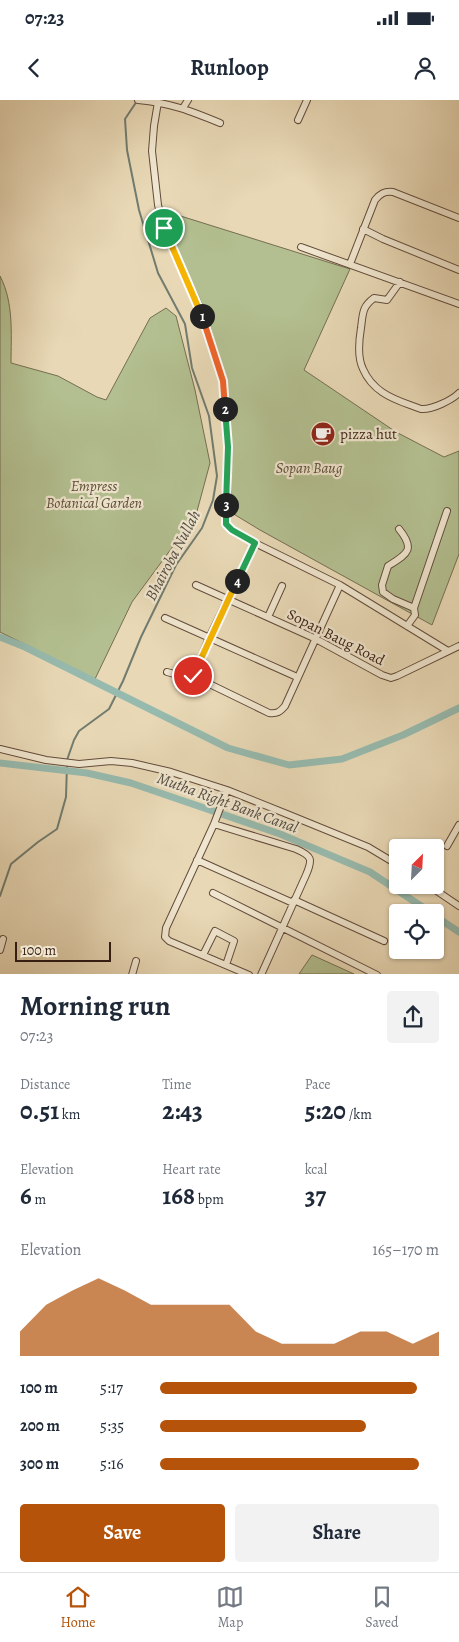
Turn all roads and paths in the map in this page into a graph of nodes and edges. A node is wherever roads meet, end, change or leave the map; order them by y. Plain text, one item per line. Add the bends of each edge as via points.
1 (138, 100) edge
2 (188, 100) edge
3 (306, 100) edge
4 (150, 101) edge
5 (158, 102) junction
6 (183, 108) junction
7 (298, 120) dead end
8 (220, 123) dead end
9 (459, 218) edge
10 (363, 229) junction
11 (300, 247) dead end
12 (350, 264) junction
13 (459, 270) edge
14 (400, 282) junction
15 (459, 304) edge
16 (459, 393) edge
17 (448, 511) dead end
18 (399, 529) dead end
19 (255, 543) junction
20 (196, 585) dead end
21 (340, 585) junction
22 (282, 586) dead end
23 (228, 599) junction
24 (414, 608) junction
25 (268, 617) junction
26 (165, 618) dead end
27 (407, 626) junction
28 (210, 638) junction
29 (314, 638) junction
30 (459, 646) edge
31 (448, 651) junction
32 (168, 672) dead end
33 (193, 676) junction
34 (297, 678) junction
35 (0, 749) edge
36 (227, 790) junction
37 (215, 821) junction
38 (459, 825) edge
39 (447, 846) dead end
40 (198, 860) junction
41 (389, 860) edge
42 (213, 893) dead end
43 (441, 894) edge
44 (294, 902) junction
45 (459, 906) edge
46 (282, 927) junction
47 (3, 938) dead end
48 (384, 941) dead end
49 (0, 950) edge
50 (203, 956) junction
51 (136, 961) dead end
52 (226, 965) junction
53 (132, 974) edge
54 (248, 974) edge
55 (261, 974) edge
56 (378, 974) edge

1 - 4 street
2 - 6 street
3 - 7 street
4 - 5 street
5 - 6 street
5 - 19 street via 152,151 160,211 167,236 204,322 223,381 228,447 226,524
6 - 8 street
9 - 10 street via 387,191 375,200
10 - 12 street
10 - 13 street
11 - 12 street
12 - 14 street
14 - 15 street
14 - 16 street via 386,300 374,298 362,313 362,369 389,398 422,409
17 - 24 street
18 - 24 street via 408,539 408,547 403,557 388,566 383,592
19 - 21 street
19 - 23 street
20 - 23 street, Sopan Baug Road
21 - 27 street
21 - 29 street
22 - 25 street
23 - 25 street, Sopan Baug Road
23 - 28 street
24 - 27 street via 415,615
25 - 29 street, Sopan Baug Road
26 - 28 street
27 - 31 street
28 - 33 street
28 - 34 street
29 - 31 street, Sopan Baug Road via 391,678
29 - 34 street
30 - 31 street, Sopan Baug Road
32 - 33 street via 189,678
33 - 34 street via 276,714 285,706
35 - 36 street via 79,764 132,763
36 - 37 street
36 - 41 street via 368,847
37 - 40 street
37 - 44 street via 305,853 310,858 311,863
38 - 39 street
40 - 44 street
40 - 50 street via 166,928 165,937
42 - 46 street
43 - 45 street
44 - 46 street
44 - 48 street
46 - 55 street
46 - 56 street
47 - 49 street
50 - 52 street
50 - 52 street via 215,931 234,941
51 - 53 street
52 - 54 street

